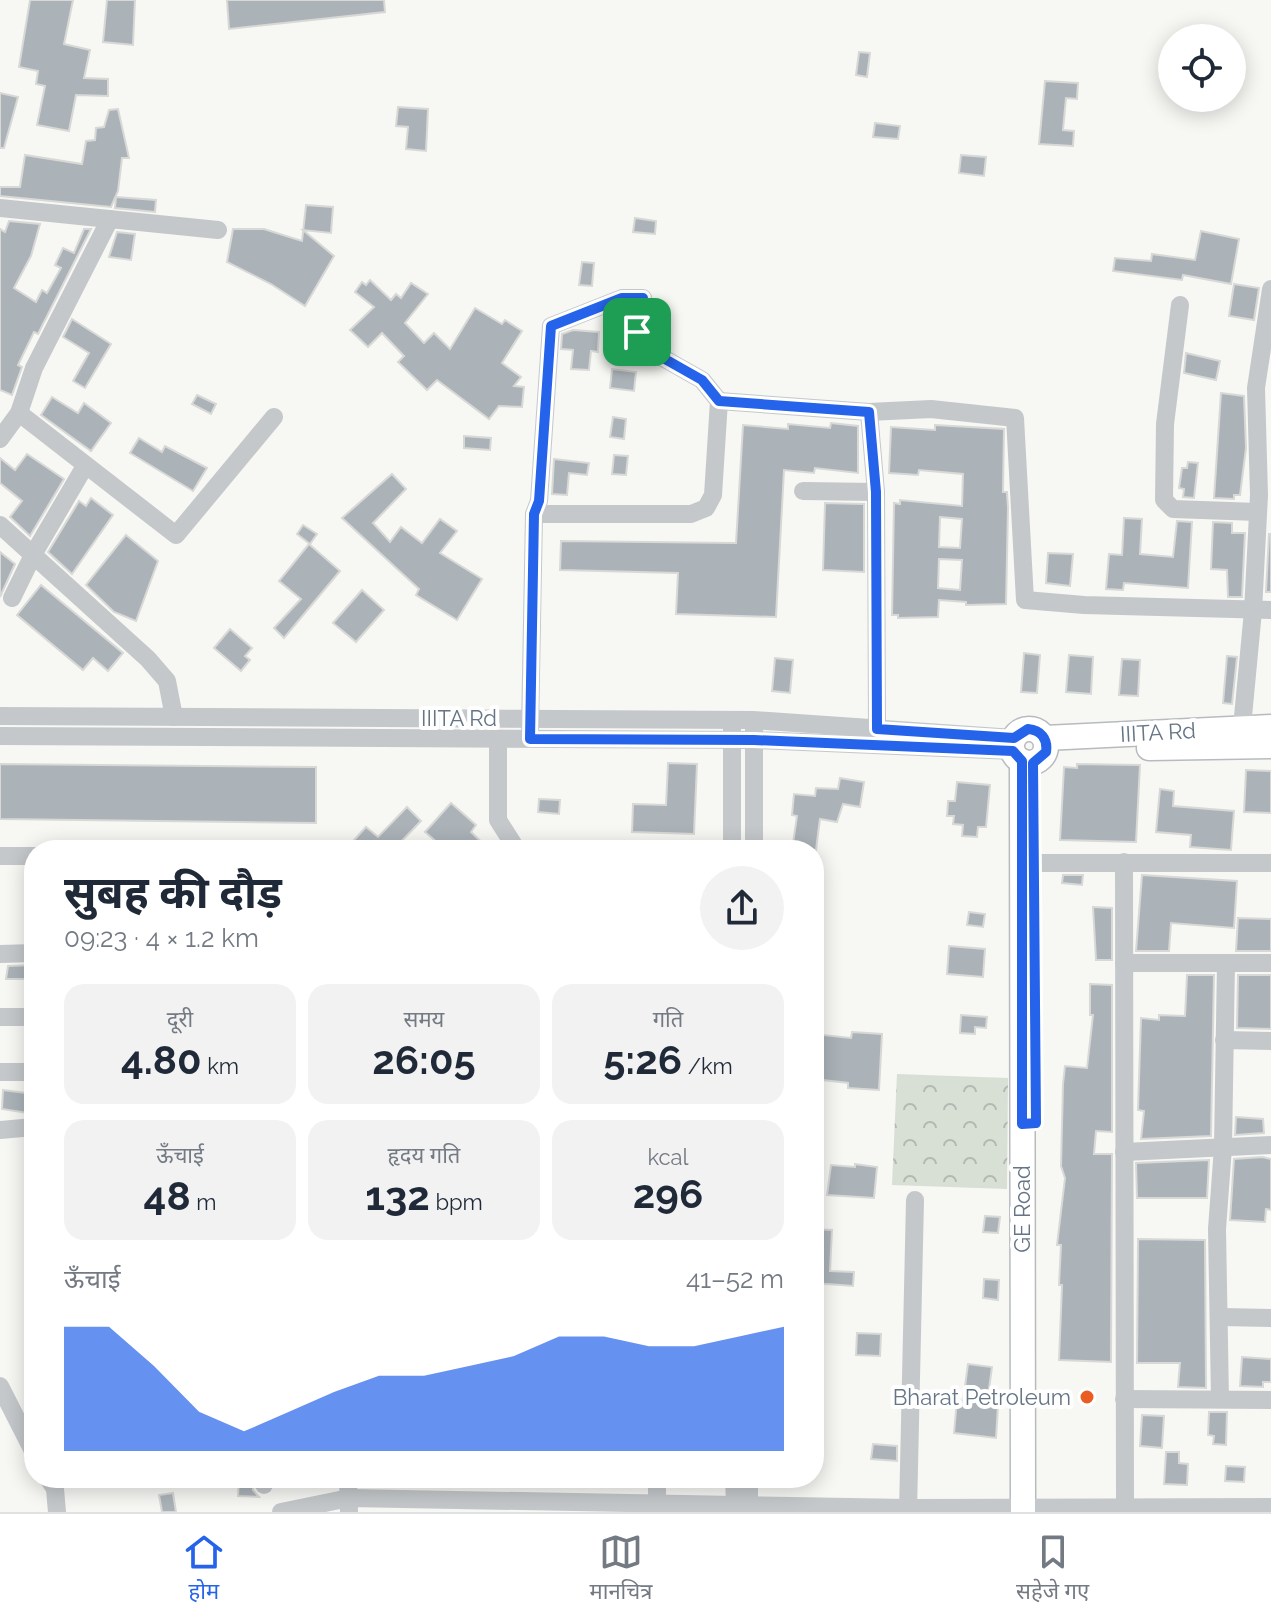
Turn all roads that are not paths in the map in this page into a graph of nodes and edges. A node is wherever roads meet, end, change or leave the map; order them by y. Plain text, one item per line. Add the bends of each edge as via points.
1 (0, 208) edge
2 (110, 219) junction
3 (218, 230) dead end
4 (1271, 289) edge
5 (1180, 305) dead end
6 (1264, 389) edge
7 (719, 401) junction
8 (869, 412) junction
9 (19, 413) junction
10 (274, 417) dead end
11 (0, 439) edge
12 (85, 466) junction
13 (803, 491) dead end
14 (876, 492) junction
15 (1258, 512) junction
16 (534, 514) junction
17 (0, 525) edge
18 (34, 553) junction
19 (12, 598) dead end
20 (1262, 611) edge
21 (0, 716) edge
22 (174, 717) junction
23 (530, 719) junction
24 (732, 720) junction
25 (753, 720) junction
26 (1242, 727) junction
27 (1271, 727) edge
28 (877, 729) junction
29 (0, 736) edge
30 (498, 739) junction
31 (530, 739) junction
32 (732, 740) junction
33 (754, 740) junction
34 (1271, 746) edge
35 (1029, 750) junction
36 (511, 840) edge
37 (732, 840) edge
38 (754, 840) edge
39 (0, 856) edge
40 (24, 856) edge
41 (1124, 862) junction
42 (1036, 863) junction
43 (1271, 863) edge
44 (24, 953) edge
45 (0, 954) edge
46 (1124, 963) junction
47 (1226, 963) junction
48 (1271, 963) edge
49 (0, 1017) edge
50 (24, 1017) edge
51 (1224, 1040) junction
52 (1271, 1041) edge
53 (0, 1072) edge
54 (24, 1072) edge
55 (1029, 1123) junction
56 (24, 1128) edge
57 (0, 1130) edge
58 (1271, 1145) edge
59 (1223, 1147) junction
60 (1124, 1152) junction
61 (915, 1200) dead end
62 (1221, 1317) junction
63 (1271, 1318) edge
64 (0, 1386) edge
65 (1124, 1399) junction
66 (1220, 1399) junction
67 (1271, 1400) edge
68 (24, 1433) edge
69 (54, 1488) edge
70 (657, 1488) edge
71 (737, 1488) edge
72 (746, 1488) edge
73 (657, 1503) junction
74 (349, 1505) edge
75 (448, 1505) edge
76 (742, 1506) junction
77 (1125, 1506) junction
78 (1271, 1507) edge
79 (1030, 1509) edge
80 (1148, 1509) edge
81 (908, 1510) edge
82 (57, 1512) edge
83 (281, 1512) edge

1 - 2 street
2 - 3 street
2 - 9 street via 34,368
4 - 6 street
5 - 15 street via 1165,424 1164,500 1173,509
6 - 15 street
7 - 8 street
7 - 16 street via 713,495 706,508 691,514
7 - 16 street via 702,380 649,350 632,312 643,298 622,298 551,326
8 - 14 street
8 - 20 street via 931,409 1015,418 1025,600
9 - 11 street
9 - 12 street
10 - 12 street via 176,535
12 - 18 street
13 - 14 street
14 - 28 street
15 - 20 street
16 - 23 street
17 - 18 street
18 - 19 street
18 - 22 street via 167,681
20 - 26 street
21 - 22 street, IIITA Rd
22 - 23 street, IIITA Rd
23 - 24 street, IIITA Rd
23 - 31 street
24 - 25 street, IIITA Rd
24 - 32 street
25 - 28 street, IIITA Rd
25 - 33 street
26 - 27 main road, IIITA Rd
26 - 35 main road, IIITA Rd
28 - 35 street, IIITA Rd
29 - 30 street, IIITA Rd
30 - 31 street, IIITA Rd
30 - 36 street via 498,820
31 - 32 street, IIITA Rd
32 - 33 street, IIITA Rd
32 - 37 street
33 - 35 street, IIITA Rd
33 - 38 street
34 - 35 main road, IIITA Rd
35 - 42 main road, GE Road
35 - 55 main road, GE Road
39 - 40 street
41 - 42 street
41 - 43 street
41 - 46 street
42 - 55 main road, GE Road
44 - 45 street
46 - 47 street
46 - 60 street
47 - 48 street
47 - 51 street
49 - 50 street
51 - 52 street
51 - 59 street
53 - 54 street
55 - 79 main road, GE Road
56 - 57 street
58 - 59 street
59 - 60 street
59 - 62 street via 1217,1229
60 - 65 street
61 - 81 street
62 - 63 street
62 - 66 street
64 - 68 street
65 - 66 street
65 - 77 street
66 - 67 street
69 - 82 street
70 - 73 street
71 - 76 street
72 - 76 street
73 - 75 street
73 - 76 street
74 - 75 street
74 - 83 street
76 - 81 street
77 - 79 street
77 - 80 street
78 - 80 street
79 - 81 street

